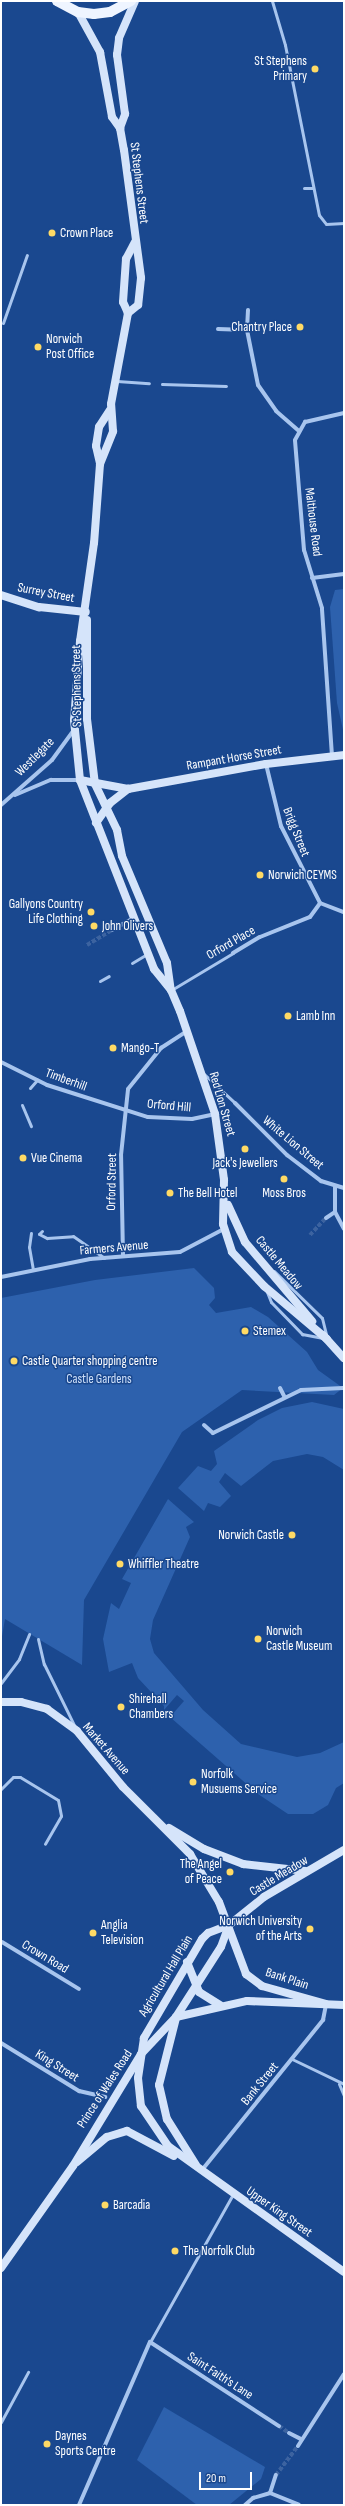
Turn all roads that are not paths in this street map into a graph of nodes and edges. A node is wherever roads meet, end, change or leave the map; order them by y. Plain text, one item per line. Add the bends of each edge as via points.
1 (57, 1) edge
2 (131, 1) edge
3 (135, 1) edge
4 (272, 1) edge
5 (78, 12) junction
6 (120, 128) junction
7 (304, 188) dead end
8 (313, 188) junction
9 (344, 223) edge
10 (135, 242) junction
11 (27, 255) dead end
12 (248, 310) dead end
13 (128, 313) junction
14 (3, 323) dead end
15 (218, 329) dead end
16 (247, 330) junction
17 (115, 381) junction
18 (149, 383) dead end
19 (162, 384) dead end
20 (226, 386) dead end
21 (110, 410) junction
22 (344, 413) edge
23 (298, 431) junction
24 (100, 464) junction
25 (344, 574) edge
26 (312, 578) junction
27 (1, 595) edge
28 (86, 612) junction
29 (75, 728) junction
30 (344, 755) edge
31 (332, 756) junction
32 (266, 764) junction
33 (80, 780) junction
34 (95, 784) junction
35 (128, 789) junction
36 (8, 799) junction
37 (1, 806) edge
38 (105, 808) junction
39 (96, 823) junction
40 (320, 903) junction
41 (344, 912) edge
42 (134, 918) junction
43 (112, 930) tunnel mouth
44 (148, 953) junction
45 (233, 953) joint
46 (132, 962) dead end
47 (109, 976) dead end
48 (100, 981) dead end
49 (171, 990) junction
50 (186, 1032) junction
51 (1, 1062) edge
52 (200, 1071) junction
53 (37, 1080) junction
54 (30, 1088) dead end
55 (235, 1103) joint
56 (22, 1105) dead end
57 (127, 1109) junction
58 (215, 1114) junction
59 (31, 1126) dead end
60 (335, 1186) junction
61 (344, 1188) edge
62 (225, 1195) junction
63 (335, 1212) junction
64 (326, 1218) tunnel mouth
65 (224, 1228) junction
66 (344, 1229) edge
67 (42, 1231) dead end
68 (31, 1233) dead end
69 (124, 1256) junction
70 (104, 1258) junction
71 (33, 1270) junction
72 (1, 1277) edge
73 (264, 1286) junction
74 (327, 1339) junction
75 (344, 1358) edge
76 (280, 1388) dead end
77 (342, 1388) dead end
78 (284, 1396) junction
79 (204, 1425) dead end
80 (29, 1634) dead end
81 (38, 1639) dead end
82 (1, 1683) edge
83 (1, 1702) edge
84 (77, 1731) junction
85 (1, 1789) edge
86 (161, 1823) junction
87 (45, 1844) dead end
88 (344, 1850) edge
89 (307, 1871) junction
90 (229, 1925) junction
91 (2, 1942) edge
92 (187, 1962) junction
93 (194, 1985) junction
94 (79, 1989) dead end
95 (326, 2004) junction
96 (344, 2005) edge
97 (223, 2006) junction
98 (176, 2017) junction
99 (1, 2043) edge
100 (141, 2054) junction
101 (292, 2059) junction
102 (339, 2084) junction
103 (344, 2084) edge
104 (344, 2096) edge
105 (105, 2097) dead end
106 (73, 2166) junction
107 (201, 2172) junction
108 (233, 2194) junction
109 (1, 2268) edge
110 (344, 2272) edge
111 (150, 2342) junction
112 (28, 2372) dead end
113 (344, 2374) edge
114 (1, 2422) edge
115 (279, 2426) tunnel mouth
116 (289, 2433) tunnel mouth
117 (301, 2439) junction
118 (298, 2446) tunnel mouth
119 (276, 2475) tunnel mouth
120 (270, 2493) junction
121 (79, 2505) edge
122 (245, 2505) edge
123 (299, 2505) edge

1 - 5 main road
2 - 5 main road via 110,12
3 - 6 street, St Stephens Street via 119,38 117,55 125,114
4 - 8 lane via 285,45
5 - 6 street, St Stephens Street via 100,52 112,117
6 - 10 street, St Stephens Street
7 - 8 lane
8 - 9 lane via 322,220 326,224
10 - 13 street, St Stephens Street via 126,259 124,275 123,302
10 - 13 street, St Stephens Street via 141,278 138,305
11 - 14 lane
12 - 16 street
13 - 17 street, St Stephens Street
15 - 16 street
16 - 23 street via 258,386 276,411
17 - 18 lane
17 - 21 street, St Stephens Street
19 - 20 lane
21 - 24 street, St Stephens Street via 113,431
21 - 24 street, St Stephens Street via 99,427 96,446
22 - 23 street via 314,418
23 - 26 street, Malthouse Road via 294,440 304,550
24 - 28 street, St Stephens Street
25 - 26 street
26 - 31 street, Malthouse Road via 322,608
27 - 28 street, Surrey Street via 40,607
28 - 29 street, St Stephens Street via 80,641
28 - 34 street, St Stephens Street via 87,711
29 - 33 street, St Stephens Street
29 - 36 street, Westlegate via 52,760
30 - 31 street, Rampant Horse Street
31 - 32 street, Rampant Horse Street
32 - 35 street, Rampant Horse Street
32 - 40 street, Brigg Street via 281,826
33 - 34 street, Westlegate
33 - 36 street, Westlegate via 51,780
33 - 39 street, Red Lion Street
34 - 35 street, Rampant Horse Street
34 - 38 street, Red Lion Street
35 - 38 street, Rampant Horse Street
36 - 37 street, Westlegate
38 - 39 street, Rampant Horse Street
38 - 49 street, Red Lion Street via 168,963
39 - 42 street, Red Lion Street
40 - 41 street
40 - 45 street, Orford Place via 310,917 260,937
42 - 43 street
42 - 44 street, Red Lion Street
44 - 46 lane
44 - 49 street, Red Lion Street via 154,969
45 - 49 lane, Orford Place
47 - 48 lane
49 - 50 street, Red Lion Street
50 - 52 street, Red Lion Street
50 - 57 street via 161,1048 141,1069 128,1089
51 - 53 street, Timberhill
52 - 55 lane, White Lion Street
52 - 58 street, Red Lion Street
53 - 54 lane
53 - 57 street, Timberhill
55 - 60 street, White Lion Street via 287,1155 322,1181
56 - 59 lane
57 - 58 street, Orford Hill via 148,1117 170,1119
57 - 69 street, Orford Street via 121,1155
58 - 62 street, Red Lion Street
60 - 61 street, White Lion Street
60 - 63 street
62 - 65 street, Red Lion Street
62 - 74 street, Castle Meadow via 231,1216 256,1255
63 - 64 street
63 - 66 street
65 - 69 street, Farmers Avenue via 180,1252
65 - 73 street, Castle Meadow via 232,1252
67 - 70 lane via 39,1234 47,1238 73,1236
68 - 71 lane via 29,1247
69 - 70 street, Farmers Avenue
70 - 71 street, Farmers Avenue
71 - 72 street, Farmers Avenue
73 - 74 street, Castle Meadow
73 - 74 lane via 271,1302 302,1334
74 - 75 street, Castle Meadow
76 - 78 street
77 - 78 street via 300,1390
78 - 79 street via 213,1433
80 - 82 lane via 19,1659
81 - 84 lane via 44,1664
83 - 84 street, Market Avenue via 21,1702 47,1709
84 - 86 street, Market Avenue via 123,1787
85 - 87 lane via 13,1777 20,1777 58,1800 61,1816
86 - 89 street, Market Avenue via 204,1849 243,1864 277,1871
86 - 90 street, Market Avenue via 200,1867
88 - 89 street, Castle Meadow
89 - 90 street, Castle Meadow via 264,1897
90 - 92 street, Agricultural Hall Plain via 208,1933
90 - 93 street, Prince of Wales Road via 220,1947
90 - 95 street, Bank Plain via 243,1967 252,1980 275,1991
91 - 94 street, Crown Road
92 - 93 street
92 - 100 street, Agricultural Hall Plain via 144,2038
93 - 97 street via 205,1998
93 - 98 street, Prince of Wales Road
95 - 96 street, Bank Plain
95 - 97 street, Bank Plain via 247,2002
95 - 101 street, Bank Street via 323,2020
97 - 98 street, Bank Plain
98 - 100 street, Prince of Wales Road
98 - 107 street, Upper King Street via 159,2076 161,2098 175,2135
99 - 105 street, King Street via 78,2091
100 - 106 street, Prince of Wales Road
100 - 107 street, Upper King Street via 138,2078 141,2106 168,2146
101 - 102 lane
101 - 107 street, Bank Street
102 - 103 lane
102 - 104 lane
106 - 107 street, Upper King Street via 107,2137 127,2131 140,2135
106 - 109 street, Prince of Wales Road
107 - 108 street, Upper King Street
108 - 110 street, Upper King Street
108 - 111 lane
111 - 115 street, Saint Faith's Lane
111 - 121 street
112 - 114 lane
113 - 117 street
116 - 117 street
117 - 118 street
119 - 120 street
120 - 122 street via 253,2498
120 - 123 street

